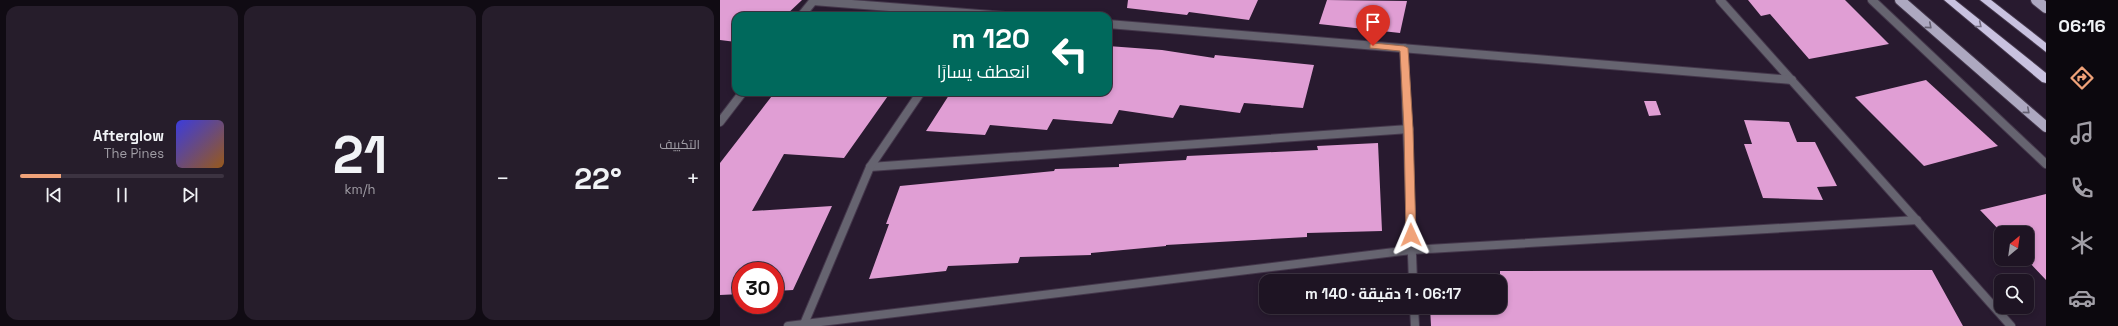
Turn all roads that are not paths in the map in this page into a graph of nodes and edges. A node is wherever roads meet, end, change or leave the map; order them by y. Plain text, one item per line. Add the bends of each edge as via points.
1 (813, 0) edge
2 (1720, 0) edge
3 (1872, 0) edge
4 (1900, 0) edge
5 (1949, 0) edge
6 (1985, 0) edge
7 (2036, 0) edge
8 (2046, 8) edge
9 (804, 12) edge
10 (941, 12) edge
11 (1112, 24) edge
12 (1404, 48) junction
13 (2046, 48) edge
14 (2046, 79) edge
15 (1792, 80) junction
16 (740, 96) edge
17 (917, 96) edge
18 (720, 122) edge
19 (2046, 127) edge
20 (1409, 129) junction
21 (2046, 164) edge
22 (870, 167) junction
23 (1917, 220) junction
24 (1411, 250) junction
25 (1413, 274) edge
26 (1414, 314) edge
27 (804, 324) junction
28 (788, 326) edge
29 (1415, 326) edge
30 (2011, 326) edge

1 - 9 street
1 - 10 street
2 - 15 street
3 - 21 street
4 -> 19 main road
5 -> 14 highway
6 - 13 highway
7 - 8 main road
11 - 12 street
12 - 15 street
12 - 20 street
15 - 23 street
16 - 18 street
17 - 22 street
20 - 22 street
20 - 24 street
22 - 27 street
23 - 24 street
23 - 30 street
24 - 25 street
24 - 27 street
26 - 29 street
27 - 28 street

